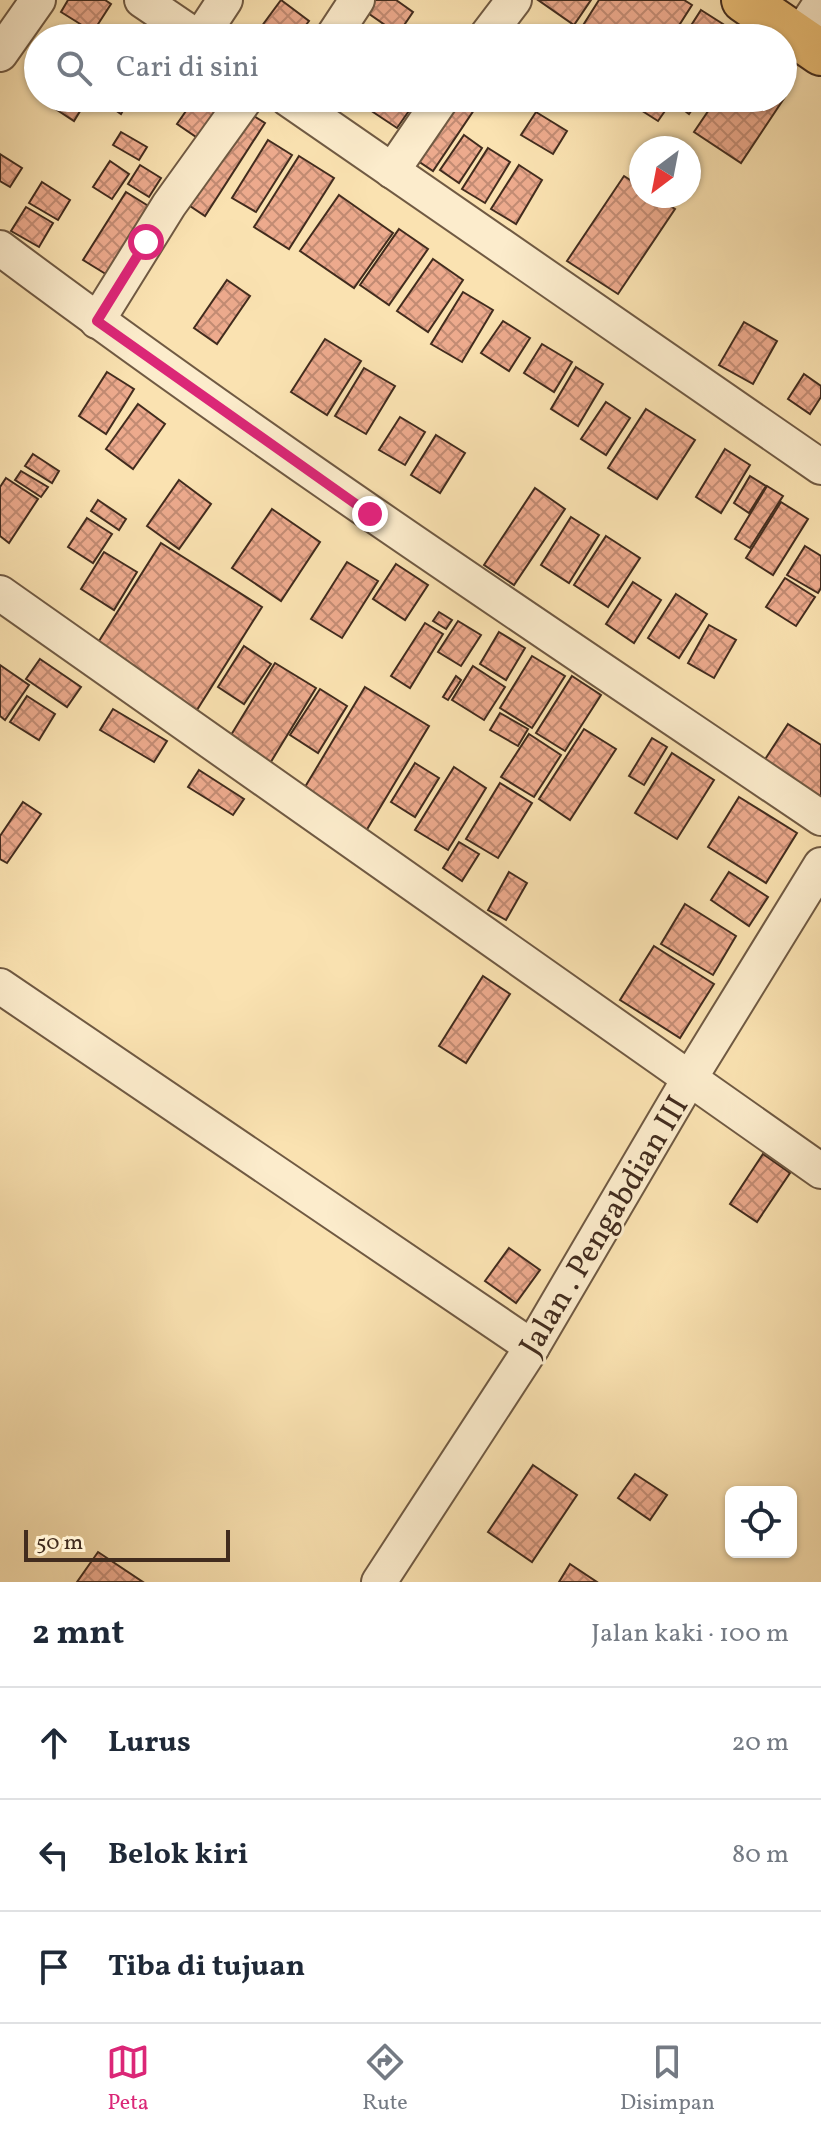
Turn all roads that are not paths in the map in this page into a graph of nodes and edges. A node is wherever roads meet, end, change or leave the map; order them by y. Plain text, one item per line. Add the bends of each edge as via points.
1 (38, 0) edge
2 (142, 0) edge
3 (225, 0) edge
4 (357, 0) edge
5 (514, 0) edge
6 (744, 0) edge
7 (178, 24) edge
8 (209, 24) edge
9 (341, 24) edge
10 (496, 24) edge
11 (813, 31) edge
12 (0, 54) edge
13 (236, 112) edge
14 (309, 112) edge
15 (432, 112) edge
16 (392, 171) junction
17 (0, 248) edge
18 (97, 321) junction
19 (819, 462) edge
20 (0, 593) edge
21 (821, 818) edge
22 (821, 865) edge
23 (0, 986) edge
24 (688, 1081) junction
25 (821, 1171) edge
26 (532, 1347) junction
27 (379, 1582) edge

1 - 12 street
2 - 7 street
3 - 8 street
4 - 9 street
5 - 10 street
6 - 11 main road
13 - 18 street via 169,205
14 - 16 street
15 - 16 street
16 - 19 street
17 - 18 street
18 - 21 street via 370,514
20 - 24 street
22 - 24 street, Jalan . Pengabdian III
23 - 26 street
24 - 25 street
24 - 26 street, Jalan . Pengabdian III
26 - 27 street, Jalan . Pengabdian III

